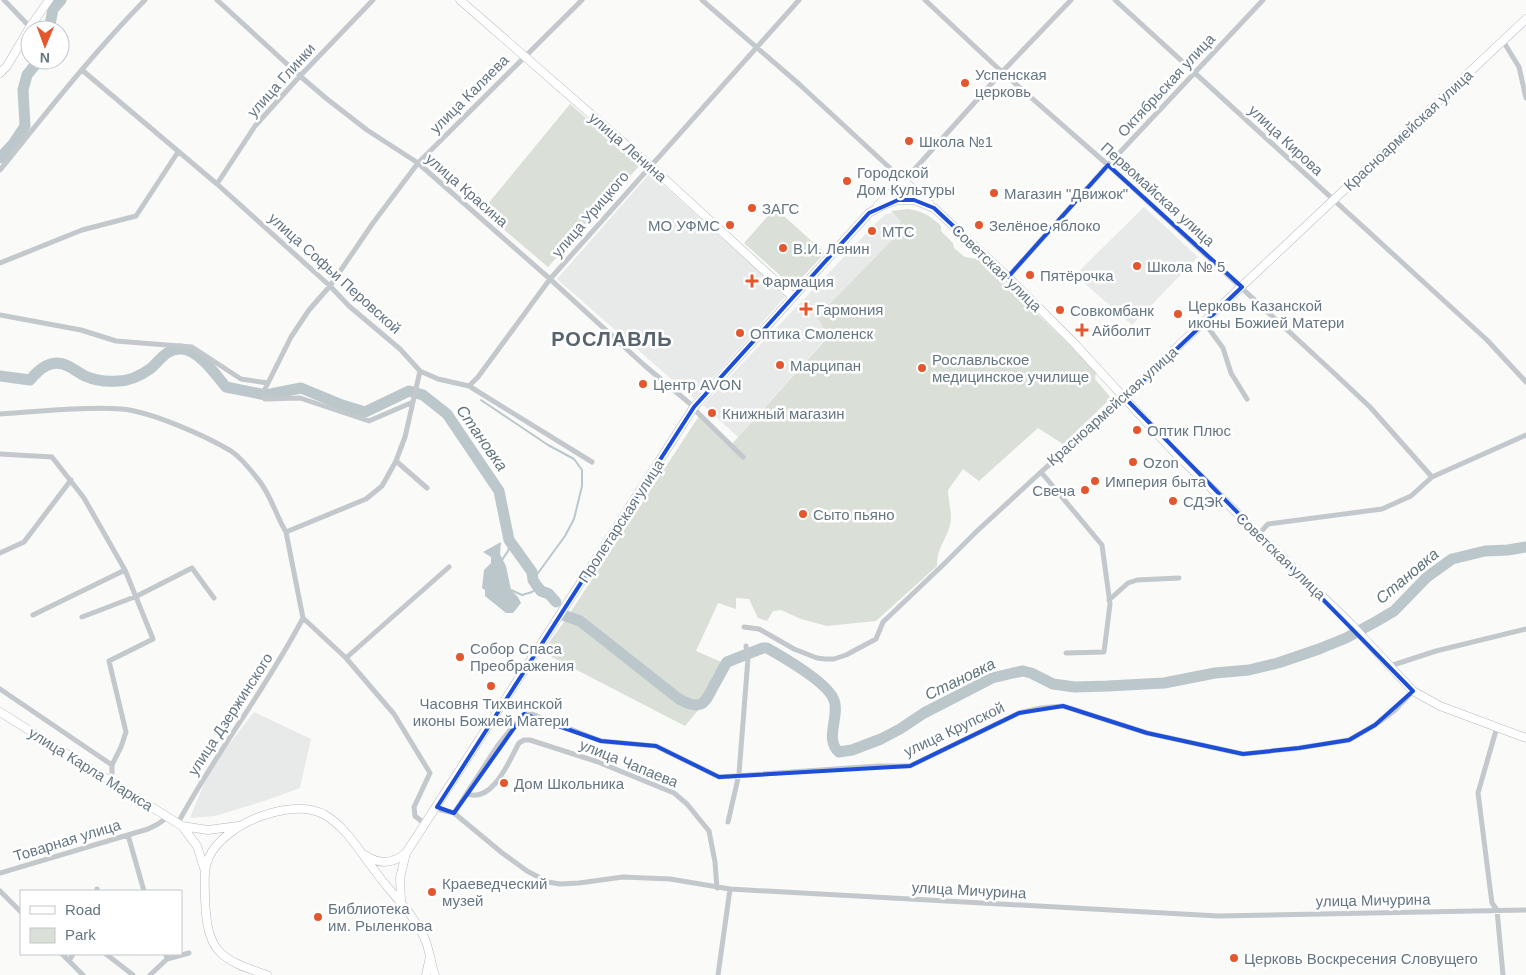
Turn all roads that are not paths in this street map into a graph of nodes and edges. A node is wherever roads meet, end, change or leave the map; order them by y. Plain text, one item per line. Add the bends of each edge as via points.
1 (4, 0) edge
2 (49, 0) edge
3 (145, 0) edge
4 (217, 0) edge
5 (373, 0) edge
6 (460, 0) edge
7 (582, 0) edge
8 (702, 0) edge
9 (799, 0) edge
10 (925, 0) edge
11 (1072, 0) edge
12 (1115, 0) edge
13 (1263, 0) edge
14 (1526, 19) edge
15 (23, 20) edge
16 (35, 20) edge
17 (1503, 41) junction
18 (20, 43) edge
19 (756, 46) junction
20 (524, 56) junction
21 (1518, 67) junction
22 (1526, 67) edge
23 (82, 70) junction
24 (1002, 72) junction
25 (0, 73) edge
26 (1194, 73) junction
27 (300, 76) junction
28 (1526, 98) edge
29 (178, 152) junction
30 (418, 163) junction
31 (1108, 165) junction
32 (650, 166) junction
33 (0, 170) edge
34 (904, 181) junction
35 (217, 184) junction
36 (914, 200) joint
37 (1333, 200) junction
38 (934, 208) junction
39 (869, 213) junction
40 (0, 263) edge
41 (1008, 277) junction
42 (550, 279) junction
43 (330, 286) junction
44 (1242, 287) junction
45 (793, 297) junction
46 (0, 315) edge
47 (1204, 322) junction
48 (420, 371) junction
49 (1526, 382) edge
50 (268, 383) junction
51 (469, 386) junction
52 (265, 389) dead end
53 (265, 397) dead end
54 (1125, 398) junction
55 (1247, 399) dead end
56 (413, 402) junction
57 (694, 406) junction
58 (0, 414) edge
59 (1526, 435) edge
60 (0, 454) edge
61 (743, 457) dead end
62 (396, 461) junction
63 (592, 462) dead end
64 (1041, 472) junction
65 (1432, 477) junction
66 (71, 480) junction
67 (427, 488) dead end
68 (286, 532) junction
69 (1258, 534) junction
70 (0, 554) edge
71 (449, 566) dead end
72 (125, 570) junction
73 (1179, 578) dead end
74 (137, 596) junction
75 (214, 598) dead end
76 (1110, 600) junction
77 (33, 615) dead end
78 (82, 617) dead end
79 (302, 618) junction
80 (1526, 622) edge
81 (744, 627) dead end
82 (1525, 629) edge
83 (746, 646) dead end
84 (1066, 653) dead end
85 (346, 658) junction
86 (1390, 666) junction
87 (0, 689) edge
88 (1413, 691) junction
89 (0, 712) edge
90 (1496, 726) junction
91 (1526, 738) edge
92 (112, 765) junction
93 (739, 774) junction
94 (112, 782) junction
95 (467, 794) junction
96 (437, 807) junction
97 (454, 813) junction
98 (168, 817) junction
99 (728, 822) dead end
100 (180, 824) junction
101 (244, 824) junction
102 (425, 824) junction
103 (128, 835) junction
104 (361, 852) junction
105 (406, 853) junction
106 (0, 873) edge
107 (204, 873) junction
108 (717, 888) junction
109 (730, 889) junction
110 (144, 890) edge
111 (0, 891) edge
112 (401, 902) junction
113 (1497, 910) junction
114 (1526, 910) edge
115 (20, 911) edge
116 (189, 953) dead end
117 (182, 954) edge
118 (63, 955) edge
119 (72, 955) edge
120 (107, 955) edge
121 (167, 957) edge
122 (430, 957) junction
123 (69, 961) junction
124 (83, 975) edge
125 (133, 975) edge
126 (150, 975) edge
127 (267, 975) edge
128 (426, 975) edge
129 (435, 975) edge
130 (718, 975) edge
131 (1503, 975) edge

1 - 15 street
2 - 16 main road
3 - 23 street
4 - 27 street, улица Красина
5 - 27 street, улица Глинки
6 - 20 main road, улица Ленина
7 - 20 street, улица Каляева
8 - 19 street, Советская улица
9 - 19 street, улица Урицкого
10 - 24 street, Первомайская улица
11 - 24 street, Пролетарская улица
12 - 26 street, улица Кирова
13 - 26 street, Октябрьская улица
14 - 17 main road, Красноармейская улица
17 - 21 street
17 - 37 main road, Красноармейская улица
18 - 25 main road
19 - 32 street, улица Урицкого
19 - 34 street, Советская улица
20 - 30 street, улица Каляева
20 - 32 main road, улица Ленина
21 - 22 street
21 - 28 street
23 - 29 street, улица Софьи Перовской
23 - 33 street
24 - 31 street, Первомайская улица
24 - 34 street, Пролетарская улица
26 - 31 street, Октябрьская улица
26 - 37 street, улица Кирова
27 - 30 street, улица Красина via 367,130
27 - 35 street, улица Глинки via 255,126
29 - 35 street, улица Софьи Перовской
29 - 40 street via 136,216 82,230
30 - 42 street, улица Красина
30 - 43 street, улица Каляева
31 - 41 street, Октябрьская улица
31 - 44 street, Первомайская улица
32 - 42 street, улица Урицкого
32 - 45 main road, улица Ленина
34 - 38 main road, Советская улица
34 - 39 main road, Пролетарская улица
35 - 43 street, улица Софьи Перовской
36 - 38 main road, Советская улица
36 - 39 main road, Пролетарская улица via 898,200
37 - 44 main road, Красноармейская улица
37 - 49 street, улица Кирова via 1487,340
38 - 41 main road, Советская улица
39 - 45 main road, Пролетарская улица
41 - 54 main road, Советская улица
42 - 51 street, улица Урицкого
42 - 57 street, улица Красина
43 - 48 street, улица Софьи Перовской
43 - 50 street, улица Каляева via 290,337
44 - 47 main road, Красноармейская улица
44 - 65 street, Первомайская улица via 1370,407
45 - 57 main road, Пролетарская улица
46 - 50 street via 81,330 116,341 192,347 241,379
47 - 54 main road, Красноармейская улица
47 - 55 street via 1223,348 1231,373
48 - 51 street, улица Софьи Перовской
48 - 56 street
50 - 52 street, улица Каляева
51 - 63 street, улица Софьи Перовской
53 - 56 street via 300,398 370,421
54 - 64 street, Красноармейская улица
54 - 69 main road, Советская улица via 1173,451
56 - 62 street
57 - 61 street, улица Красина
57 - 96 main road, Пролетарская улица
58 - 68 street via 123,409 181,426 232,452 258,479
59 - 65 street
60 - 66 street via 52,457
62 - 67 street
62 - 68 street via 382,486 366,499
64 - 76 street via 1102,545
64 - 81 street, Красноармейская улица via 883,622 876,639 846,655 817,658 759,629
65 - 69 street via 1411,496 1382,509 1268,524
66 - 70 street via 24,542
66 - 72 street
68 - 79 street
69 - 86 main road, Советская улица via 1350,622
71 - 85 street
72 - 74 street
72 - 77 street
73 - 76 street via 1137,580 1128,583
74 - 75 street via 192,568
74 - 78 street
74 - 92 street via 153,639 108,661 126,732
76 - 84 street via 1104,652
79 - 85 street
79 - 100 street, улица Дзержинского via 284,654 197,788
80 - 82 street
82 - 86 street
83 - 93 street via 748,658
85 - 102 street via 394,714 430,774 414,806 415,816
86 - 88 main road, Советская улица
87 - 92 street, улица Карла Маркса
88 - 90 main road, Советская улица via 1440,706
88 - 93 street, улица Крупской via 1375,726 1349,740 1299,748 1243,754 1147,733 1063,706 1019,713 910,766
89 - 94 main road, улица Карла Маркса
90 - 91 main road, Советская улица
90 - 113 street via 1478,793 1492,903
92 - 94 street
93 - 95 street, улица Крупской via 719,777 656,746 600,741 526,714 498,745
93 - 99 street
94 - 98 main road, улица Карла Маркса
95 - 97 street, улица Крупской
95 - 108 street, улица Чапаева via 479,795 492,790 519,743 524,740 598,762 674,793 687,804 709,831
96 - 97 street, улица Мичурина
96 - 102 main road, Пролетарская улица
97 - 108 street, улица Мичурина via 501,852 548,882 579,883 623,877 670,879
98 - 100 main road, улица Карла Маркса
98 - 103 street, Товарная улица via 153,827
100 - 101 main road, улица Карла Маркса via 208,830
100 - 107 main road, улица Карла Маркса via 197,846
101 - 104 main road via 289,809 312,810 336,822
101 - 107 main road via 217,844
102 - 105 main road, Пролетарская улица
103 - 106 street, Товарная улица
103 - 110 street
104 - 105 main road via 377,862 386,863
104 - 112 main road
105 - 112 main road, Пролетарская улица via 400,878
107 - 127 main road, улица Карла Маркса via 208,925 216,947 229,961
108 - 109 street, улица Мичурина
109 - 113 street, улица Мичурина via 1218,916
109 - 130 street
111 - 115 street
112 - 122 main road via 423,936
113 - 114 street, улица Мичурина
113 - 131 street
116 - 117 street
118 - 123 street
119 - 123 street
120 - 125 street
121 - 126 street
122 - 128 main road
122 - 129 main road
123 - 124 street

